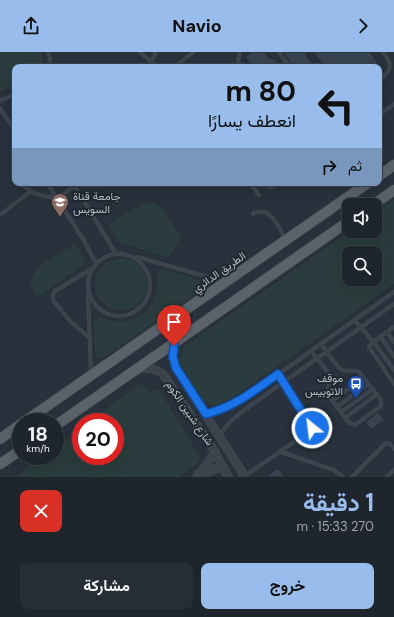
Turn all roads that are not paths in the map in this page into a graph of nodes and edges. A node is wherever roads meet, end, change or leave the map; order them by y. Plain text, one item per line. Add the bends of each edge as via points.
1 (48, 52) edge
2 (140, 52) edge
3 (155, 52) edge
4 (194, 52) edge
5 (240, 52) edge
6 (279, 52) edge
7 (383, 52) edge
8 (151, 62) junction
9 (49, 64) edge
10 (153, 64) edge
11 (178, 64) edge
12 (240, 64) edge
13 (288, 64) edge
14 (382, 78) edge
15 (12, 96) edge
16 (0, 102) edge
17 (394, 104) edge
18 (0, 108) edge
19 (382, 113) edge
20 (12, 126) edge
21 (394, 165) edge
22 (382, 174) edge
23 (25, 186) edge
24 (49, 186) edge
25 (72, 186) edge
26 (75, 186) edge
27 (252, 186) edge
28 (364, 186) edge
29 (394, 190) edge
30 (30, 192) junction
31 (259, 195) dead end
32 (57, 198) junction
33 (382, 199) edge
34 (253, 214) dead end
35 (0, 215) edge
36 (342, 226) edge
37 (285, 240) junction
38 (116, 254) junction
39 (132, 256) junction
40 (96, 263) junction
41 (93, 268) junction
42 (226, 282) junction
43 (88, 287) junction
44 (394, 292) edge
45 (394, 304) edge
46 (354, 320) junction
47 (394, 327) edge
48 (360, 328) junction
49 (387, 332) junction
50 (380, 336) junction
51 (90, 338) junction
52 (176, 341) junction
53 (373, 341) junction
54 (394, 342) edge
55 (321, 344) junction
56 (311, 351) junction
57 (327, 351) junction
58 (394, 356) edge
59 (317, 358) junction
60 (138, 369) junction
61 (394, 370) edge
62 (179, 372) junction
63 (278, 374) junction
64 (91, 376) junction
65 (364, 378) junction
66 (167, 380) junction
67 (283, 382) junction
68 (368, 384) junction
69 (394, 384) edge
70 (373, 389) junction
71 (378, 394) junction
72 (332, 401) junction
73 (337, 407) junction
74 (341, 412) junction
75 (37, 413) edge
76 (206, 414) junction
77 (345, 418) junction
78 (64, 420) edge
79 (12, 430) edge
80 (219, 435) junction
81 (0, 439) edge
82 (394, 449) edge
83 (215, 452) junction
84 (280, 452) junction
85 (12, 456) edge
86 (0, 464) edge
87 (224, 467) junction
88 (394, 470) edge
89 (197, 477) edge
90 (228, 477) edge
91 (245, 477) edge
92 (343, 477) edge
93 (352, 477) edge
94 (386, 477) edge

1 - 9 lane
2 - 8 lane
3 - 8 lane
4 - 11 lane
5 - 12 lane
6 - 13 lane
7 - 14 lane via 390,62 390,67
8 - 10 lane
15 - 16 lane
17 - 19 lane
18 - 20 lane
21 - 22 main road
23 - 30 lane
24 - 32 lane
25 - 32 lane
26 - 38 lane
27 - 31 lane
28 - 37 main road, الطريق الدائري
29 - 33 main road
30 - 32 lane
30 - 35 lane
32 - 40 lane
34 - 37 lane via 257,211 267,212
36 - 52 main road
37 - 42 main road, الطريق الدائري
38 - 39 lane
38 - 40 lane
39 - 42 lane
39 - 43 lane via 145,267 151,282 147,299 135,312 118,316 101,311 94,304
40 - 41 lane
41 - 43 lane via 89,275
41 - 51 lane via 55,291 52,300 71,322
42 - 64 main road, الطريق الدائري
43 - 51 lane
44 - 46 lane
45 - 48 lane
46 - 48 lane
46 - 55 lane
47 - 49 lane
48 - 53 lane
48 - 57 lane
49 - 50 lane
49 - 54 lane
50 - 53 lane
50 - 58 lane
51 - 64 lane
52 - 60 main road
52 - 62 street, شارع شبين الكوم via 173,357
53 - 61 lane
53 - 69 lane via 369,344 369,349
55 - 56 lane
55 - 57 lane
56 - 59 lane
56 - 63 lane
57 - 59 lane
57 - 65 lane via 341,369 356,370
59 - 67 lane
59 - 72 lane via 331,376 327,390
60 - 66 street, شارع شبين الكوم via 145,367 158,370
60 - 78 main road
62 - 66 street via 172,374
62 - 76 street, شارع شبين الكوم
63 - 67 lane
63 - 76 lane via 233,405
64 - 75 main road, الطريق الدائري
65 - 68 lane
65 - 72 lane
66 - 83 street, شارع شبين الكوم
67 - 80 lane via 236,416
67 - 84 lane via 312,428
68 - 70 lane
68 - 73 lane
70 - 71 lane
70 - 74 lane
71 - 77 lane
71 - 77 lane via 381,406 356,424 351,424
72 - 73 lane
73 - 74 lane
74 - 77 lane
76 - 80 street, شارع شبين الكوم
79 - 81 main road
80 - 91 street, شارع شبين الكوم
82 - 93 lane via 386,443
83 - 87 street, شارع شبين الكوم
83 - 89 street
84 - 91 lane
84 - 92 lane via 334,470
85 - 86 main road
87 - 89 street
87 - 90 street, شارع شبين الكوم
88 - 94 lane

